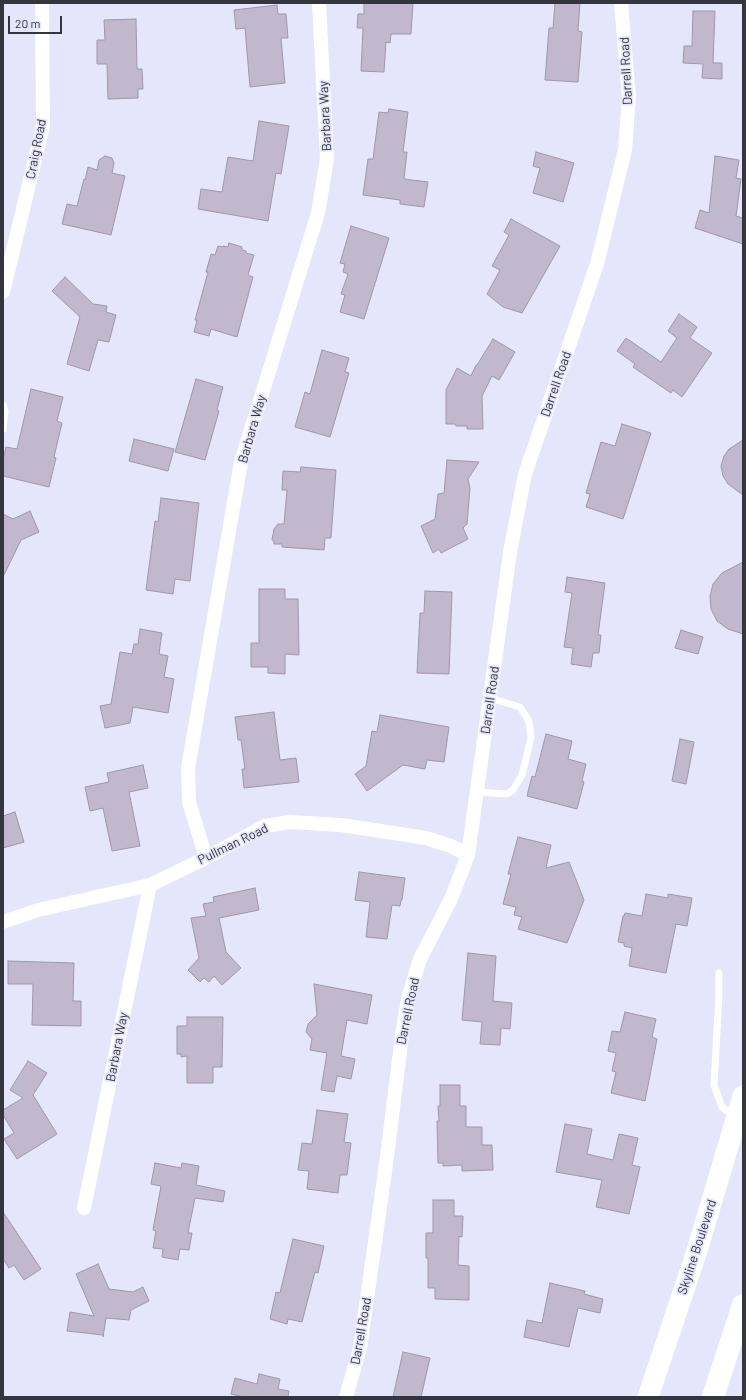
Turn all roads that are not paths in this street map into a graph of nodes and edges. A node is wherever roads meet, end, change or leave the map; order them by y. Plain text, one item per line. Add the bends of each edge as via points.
1 (42, 3) edge
2 (319, 3) edge
3 (621, 3) edge
4 (3, 292) edge
5 (3, 405) edge
6 (3, 429) edge
7 (490, 698) junction
8 (477, 792) junction
9 (468, 855) junction
10 (206, 858) junction
11 (150, 885) junction
12 (3, 922) edge
13 (719, 973) dead end
14 (743, 1096) edge
15 (736, 1119) junction
16 (84, 1208) dead end
17 (743, 1306) edge
18 (346, 1397) edge
19 (648, 1397) edge
20 (713, 1397) edge

1 - 4 street, Craig Road via 43,126
2 - 10 street, Barbara Way via 327,159 318,213 242,462 188,768 189,802
3 - 7 street, Darrell Road via 629,97 624,150 597,264 524,474 510,552
5 - 6 lane
7 - 8 street, Darrell Road
7 - 8 lane via 520,707 529,721 531,738 522,775 513,790 507,794
8 - 9 street, Darrell Road
9 - 10 street, Pullman Road via 426,838 341,825 290,822 265,826
9 - 18 street, Darrell Road via 452,899 420,959 408,999 360,1348
10 - 11 street, Pullman Road
11 - 12 street, Pullman Road via 38,910
11 - 16 street, Barbara Way
13 - 15 lane via 714,1085 722,1107
14 - 15 main road, Skyline Boulevard
15 - 19 main road, Skyline Boulevard via 696,1254
17 - 20 highway

